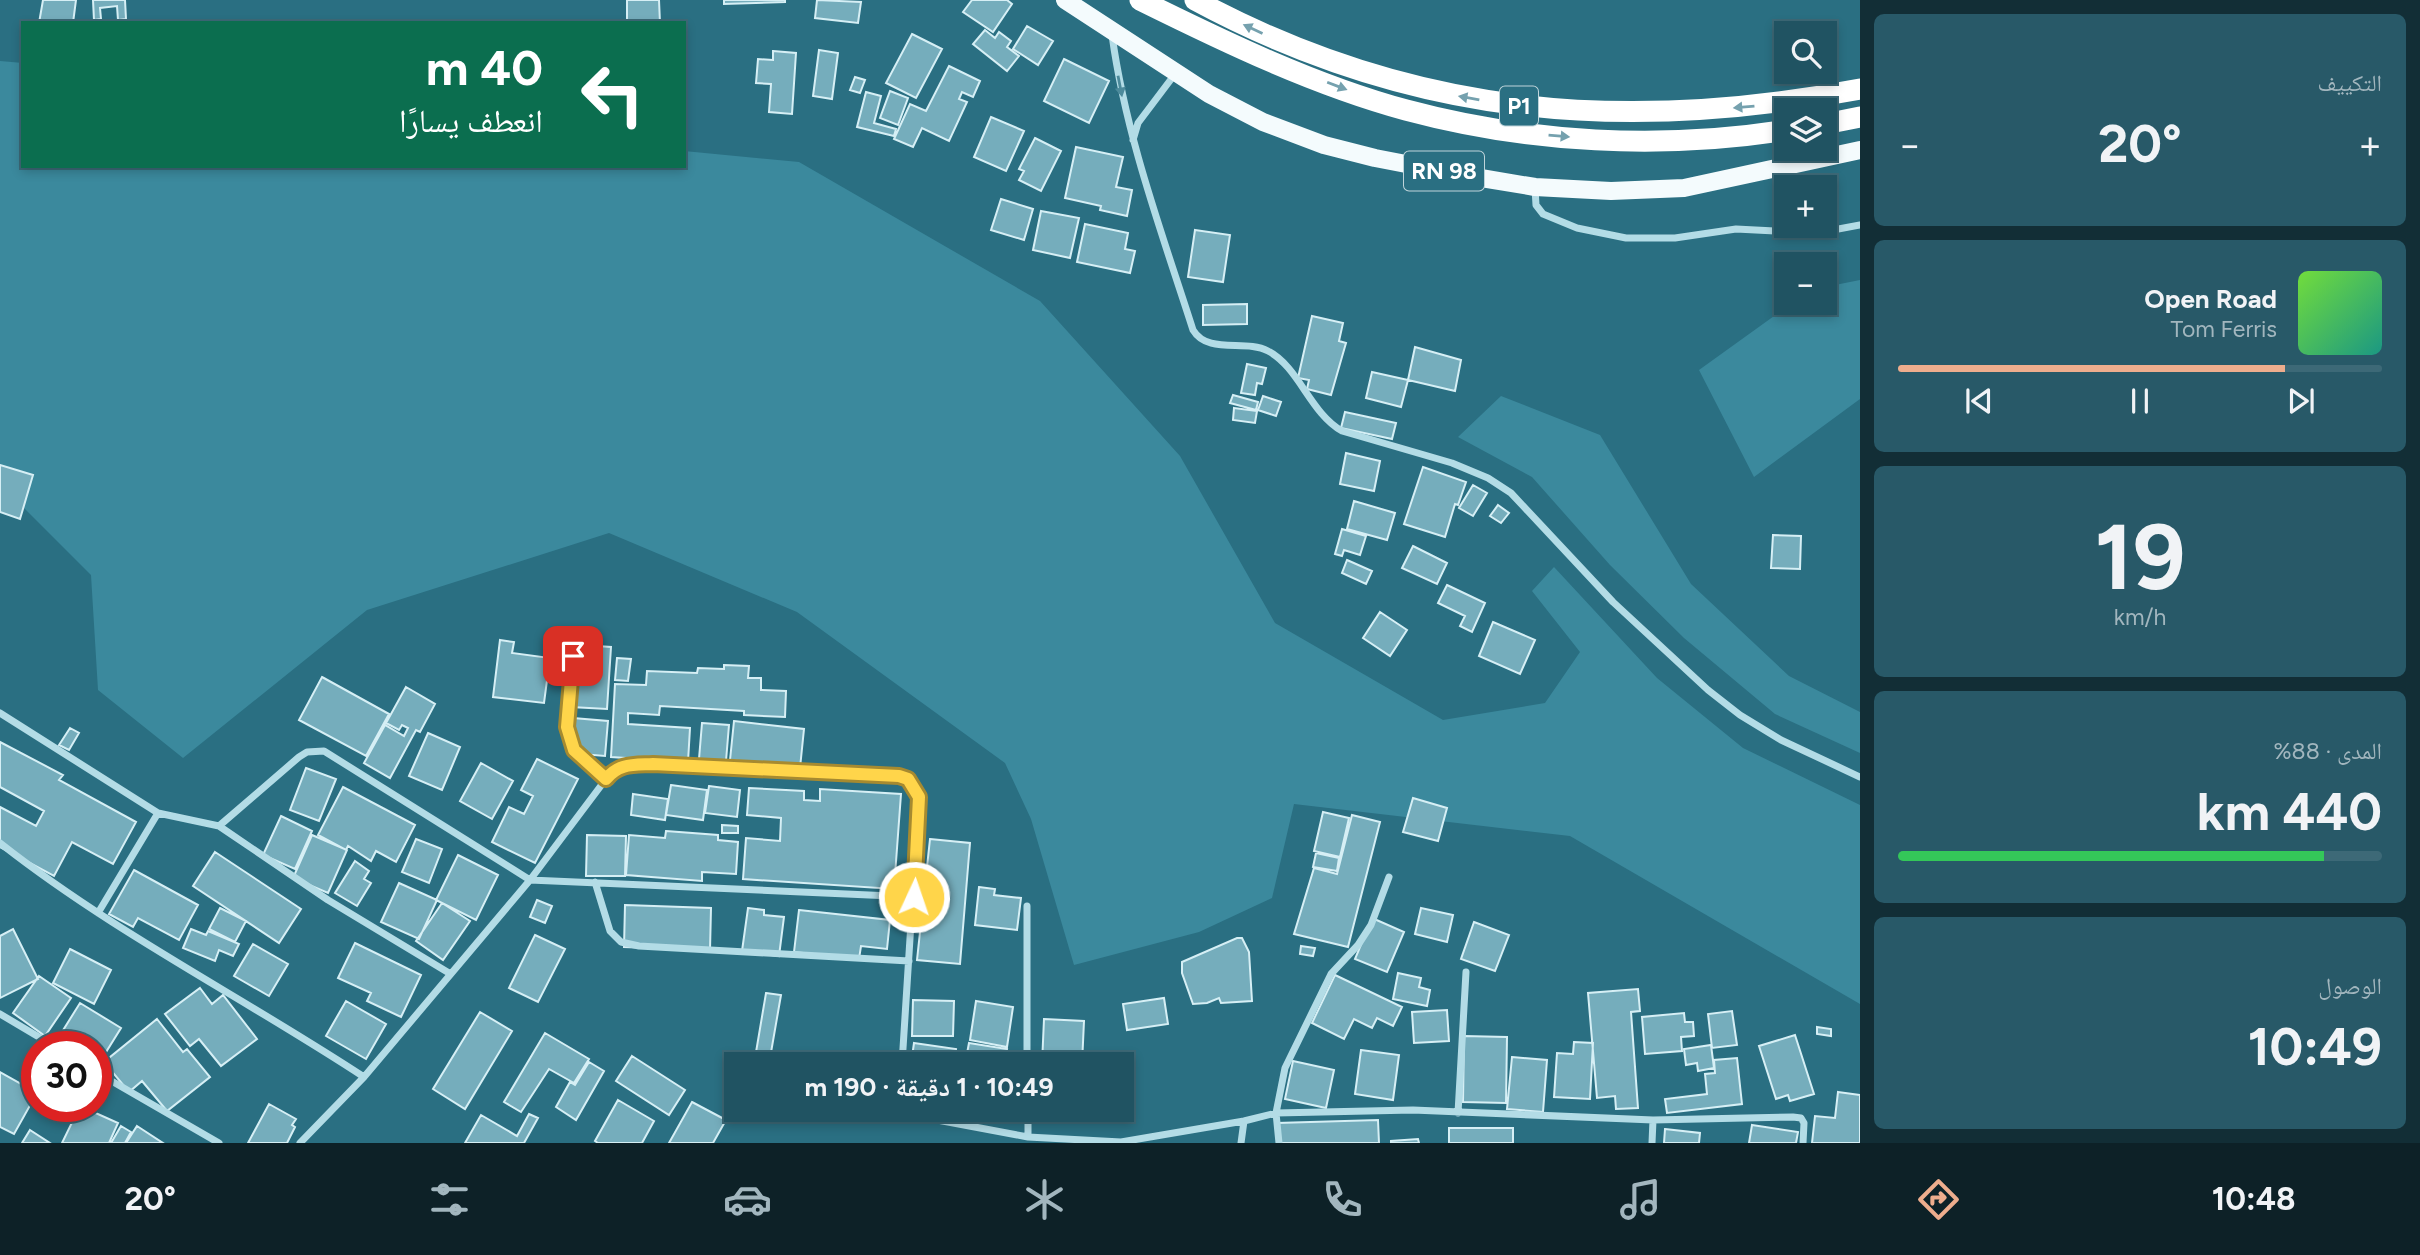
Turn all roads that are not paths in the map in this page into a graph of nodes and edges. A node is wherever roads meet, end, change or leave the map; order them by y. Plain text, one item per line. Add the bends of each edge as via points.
1 (1065, 0) edge
2 (1140, 0) edge
3 (1195, 0) edge
4 (1111, 31) junction
5 (1176, 74) junction
6 (1860, 89) edge
7 (1860, 117) edge
8 (1837, 122) edge
9 (1774, 131) edge
10 (1132, 140) junction
11 (1860, 150) edge
12 (1535, 187) junction
13 (1860, 225) edge
14 (573, 656) dead end
15 (0, 713) edge
16 (1860, 777) edge
17 (606, 779) junction
18 (158, 813) junction
19 (219, 827) junction
20 (0, 843) edge
21 (1389, 877) dead end
22 (530, 880) junction
23 (595, 882) junction
24 (914, 897) junction
25 (1027, 906) dead end
26 (98, 913) junction
27 (909, 961) junction
28 (1466, 972) dead end
29 (449, 973) junction
30 (0, 1014) edge
31 (29, 1031) edge
32 (903, 1052) edge
33 (1027, 1052) edge
34 (364, 1077) junction
35 (112, 1081) edge
36 (1276, 1113) junction
37 (1458, 1113) junction
38 (1653, 1120) junction
39 (1244, 1121) junction
40 (951, 1122) edge
41 (1028, 1122) edge
42 (1007, 1133) junction
43 (1028, 1137) junction
44 (1121, 1142) edge
45 (219, 1143) edge
46 (300, 1143) edge
47 (1007, 1143) edge
48 (1241, 1143) edge
49 (1279, 1143) edge
50 (1653, 1143) edge
51 (1803, 1143) edge

1 - 4 main road, RN 98
2 -> 9 highway, P1 via 1296,71 1450,120 1543,135 1613,140 1681,140
6 -> 3 highway, P1 via 1754,106 1670,113 1597,113 1507,104 1415,86 1334,62
4 - 5 main road, RN 98
4 -> 10 street
5 - 10 street via 1138,123
5 - 12 main road, RN 98 via 1244,114 1324,145
7 - 8 highway
10 - 16 street via 1198,338 1269,351 1331,425 1452,463 1511,493 1613,602 1708,691 1782,740
11 - 12 main road, RN 98 via 1684,188
12 - 13 street via 1536,205 1548,217 1626,238 1675,238 1745,229 1817,233
14 - 17 street via 567,727 574,750
15 - 18 street
17 - 22 street
17 - 24 street via 622,765 653,764 908,779 919,797
18 - 19 street
18 - 26 street
19 - 22 street via 299,757 324,751
19 - 29 street
20 - 26 street
21 - 36 street via 1371,925 1331,974 1299,1036 1284,1068
22 - 23 street
22 - 29 street
23 - 24 street
23 - 27 street via 610,931 621,943
24 - 27 street
25 - 33 street
26 - 34 street
27 - 32 street
28 - 37 street
29 - 34 street
30 - 31 street
34 - 46 street
35 - 45 street
36 - 37 street
36 - 39 street
36 - 49 street
37 - 38 street
38 - 50 street
38 - 51 street via 1801,1118
39 - 44 street
39 - 48 street
40 - 42 street
41 - 43 street
42 - 43 street
42 - 47 street
43 - 44 street

